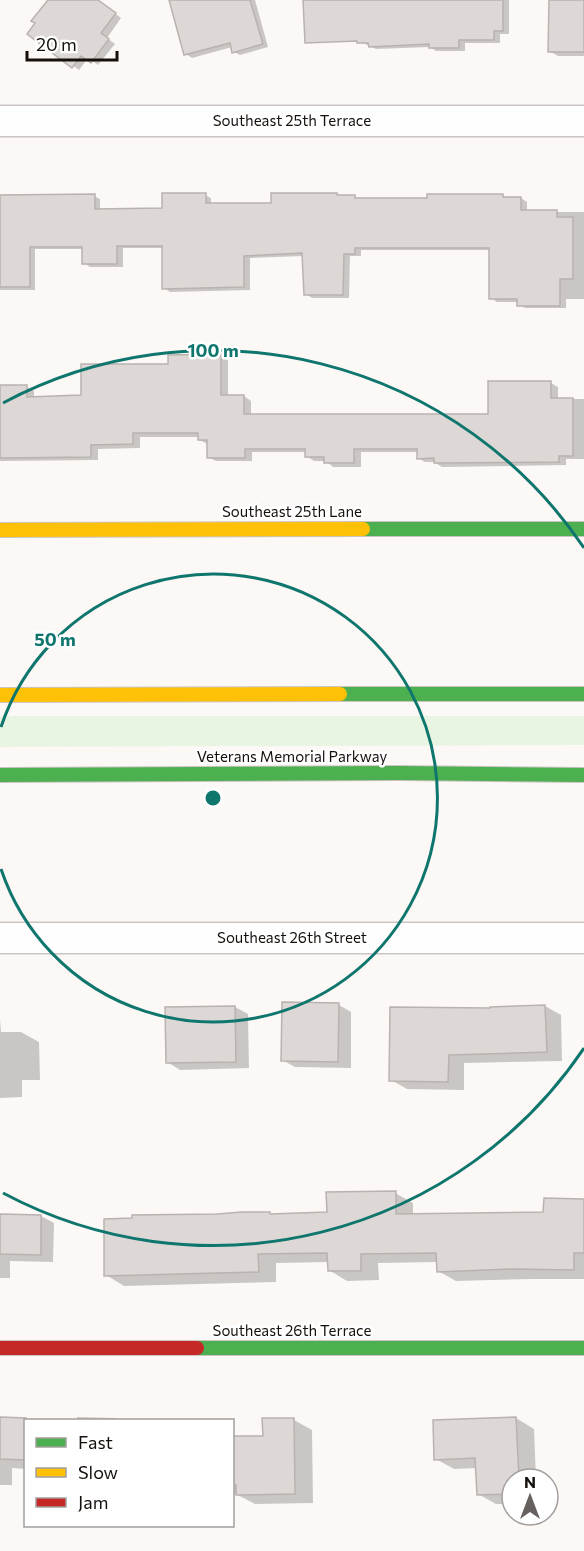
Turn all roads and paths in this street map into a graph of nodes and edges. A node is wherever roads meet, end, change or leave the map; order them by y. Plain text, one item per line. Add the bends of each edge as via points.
1 (0, 121) edge
2 (584, 121) edge
3 (584, 529) edge
4 (0, 530) edge
5 (584, 694) edge
6 (0, 695) edge
7 (0, 775) edge
8 (51, 775) junction
9 (584, 775) edge
10 (0, 779) edge
11 (0, 938) edge
12 (584, 938) edge
13 (0, 1348) edge
14 (584, 1348) edge

1 - 2 street, Southeast 25th Terrace
3 - 4 main road, Southeast 25th Lane
5 - 6 main road
7 - 8 main road, Veterans Memorial Parkway
8 - 9 main road, Veterans Memorial Parkway
8 - 10 main road
11 - 12 street, Southeast 26th Street
13 - 14 main road, Southeast 26th Terrace

